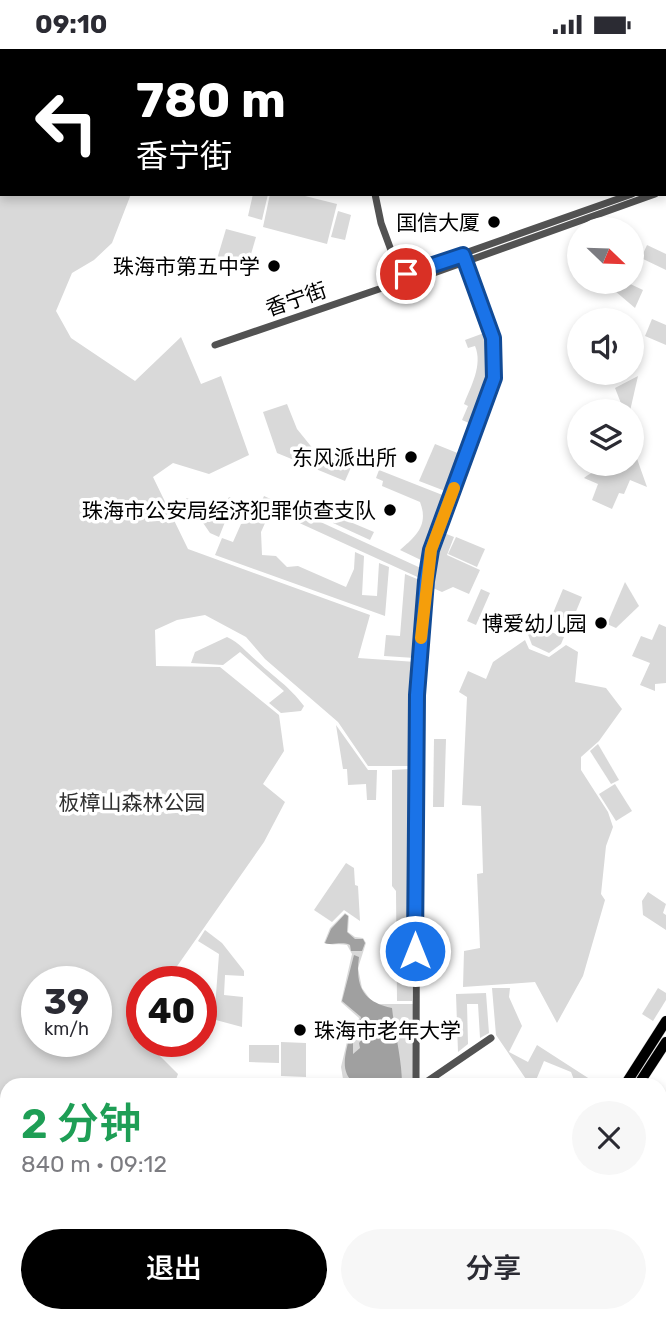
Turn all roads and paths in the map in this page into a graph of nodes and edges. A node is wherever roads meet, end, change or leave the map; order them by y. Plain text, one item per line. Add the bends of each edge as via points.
1 (375, 196) edge
2 (627, 196) edge
3 (649, 196) edge
4 (464, 258) junction
5 (402, 280) junction
6 (215, 345) dead end
7 (666, 1021) edge
8 (491, 1038) dead end
9 (666, 1042) edge
10 (416, 1078) edge
11 (432, 1078) edge
12 (629, 1078) edge
13 (643, 1078) edge

1 - 5 street
2 - 4 street
3 - 4 street
4 - 5 street, 香宁街
4 - 10 street via 493,338 494,378 431,550 426,581 417,695
5 - 6 street, 香宁街
7 - 12 main road
8 - 11 street
9 - 13 main road

